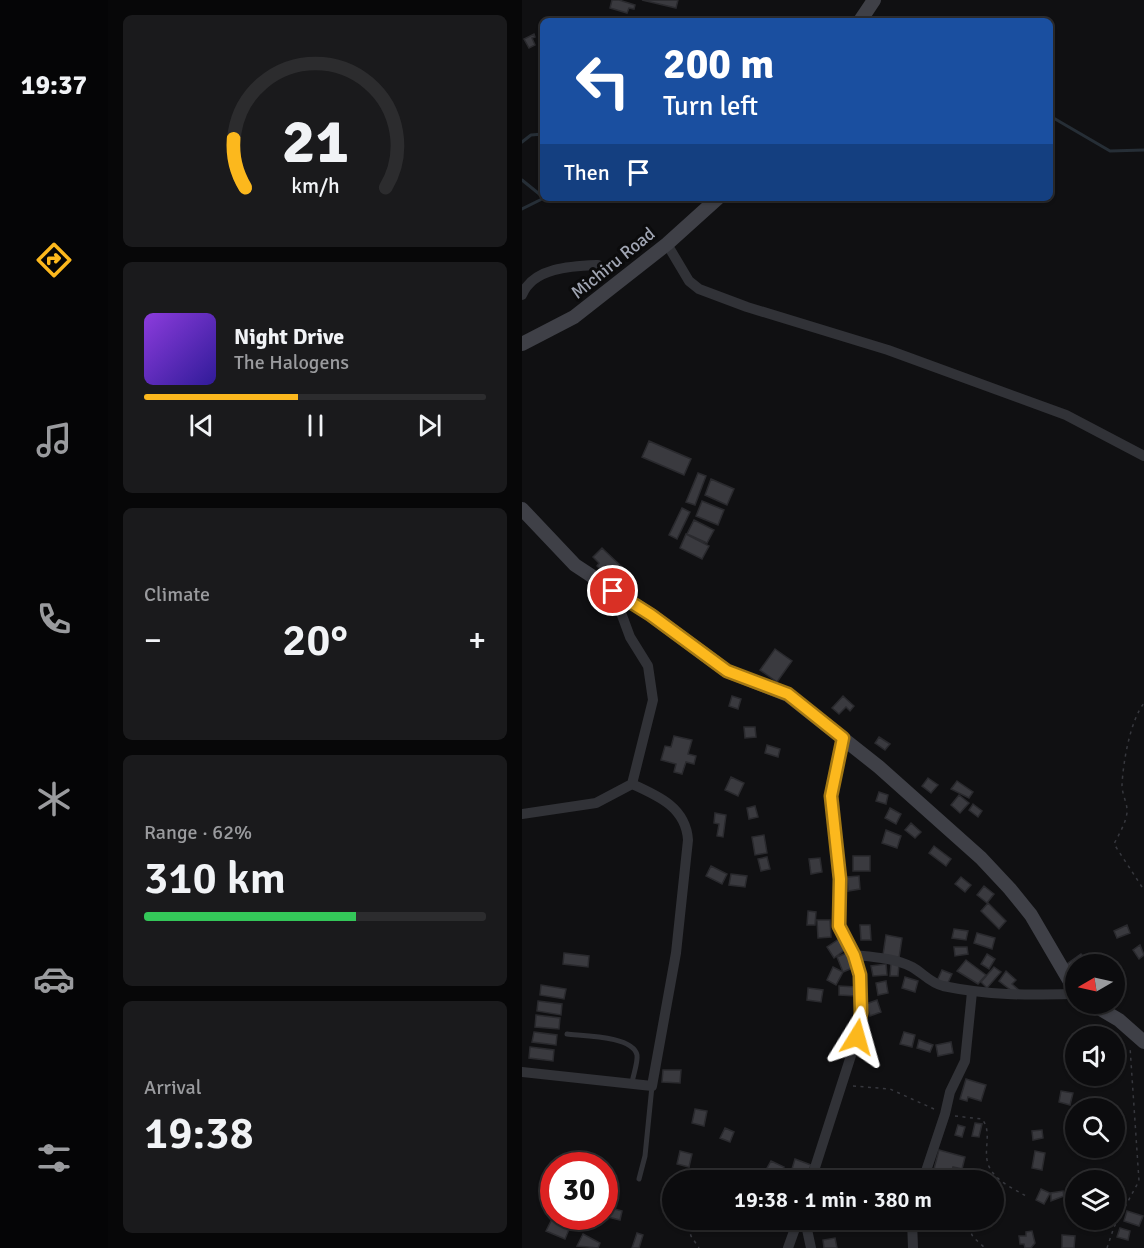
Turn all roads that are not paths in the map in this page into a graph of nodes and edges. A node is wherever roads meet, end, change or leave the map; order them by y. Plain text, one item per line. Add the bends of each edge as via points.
1 (874, 0) edge
2 (863, 18) edge
3 (715, 201) edge
4 (667, 244) junction
5 (598, 265) dead end
6 (522, 295) edge
7 (523, 342) edge
8 (1144, 456) edge
9 (522, 509) edge
10 (613, 591) junction
11 (843, 738) junction
12 (632, 784) junction
13 (522, 814) edge
14 (854, 955) junction
15 (1065, 974) edge
16 (972, 992) junction
17 (1065, 993) edge
18 (1107, 1014) edge
19 (567, 1034) dead end
20 (1144, 1042) edge
21 (522, 1072) edge
22 (632, 1083) junction
23 (651, 1086) junction
24 (814, 1170) edge
25 (926, 1170) edge
26 (639, 1179) dead end
27 (794, 1230) edge
28 (807, 1230) edge
29 (912, 1230) edge
30 (788, 1248) edge
31 (811, 1248) edge
32 (913, 1248) edge

1 - 2 street
3 - 4 street, Michiru Road
4 - 7 street, Michiru Road via 574,317
4 - 8 street via 689,281 699,289 888,350 1066,415
5 - 6 street via 555,270 533,279
9 - 10 street via 575,565
10 - 11 street via 727,671 788,694
10 - 12 street via 630,637 648,666 652,688
11 - 14 street via 831,796 840,879 839,926
11 - 15 street via 981,858 1031,915
12 - 13 street via 596,803
12 - 23 street via 669,803 687,826 688,840 676,953
14 - 16 street via 901,963 942,986
14 - 24 street via 860,975 857,1037
16 - 17 street via 995,996
16 - 25 street via 965,1061 950,1092
18 - 20 street
19 - 22 lane via 623,1041 634,1048 638,1058
21 - 22 street
22 - 23 street
23 - 26 lane via 645,1156
27 - 30 street
28 - 31 street
29 - 32 street

